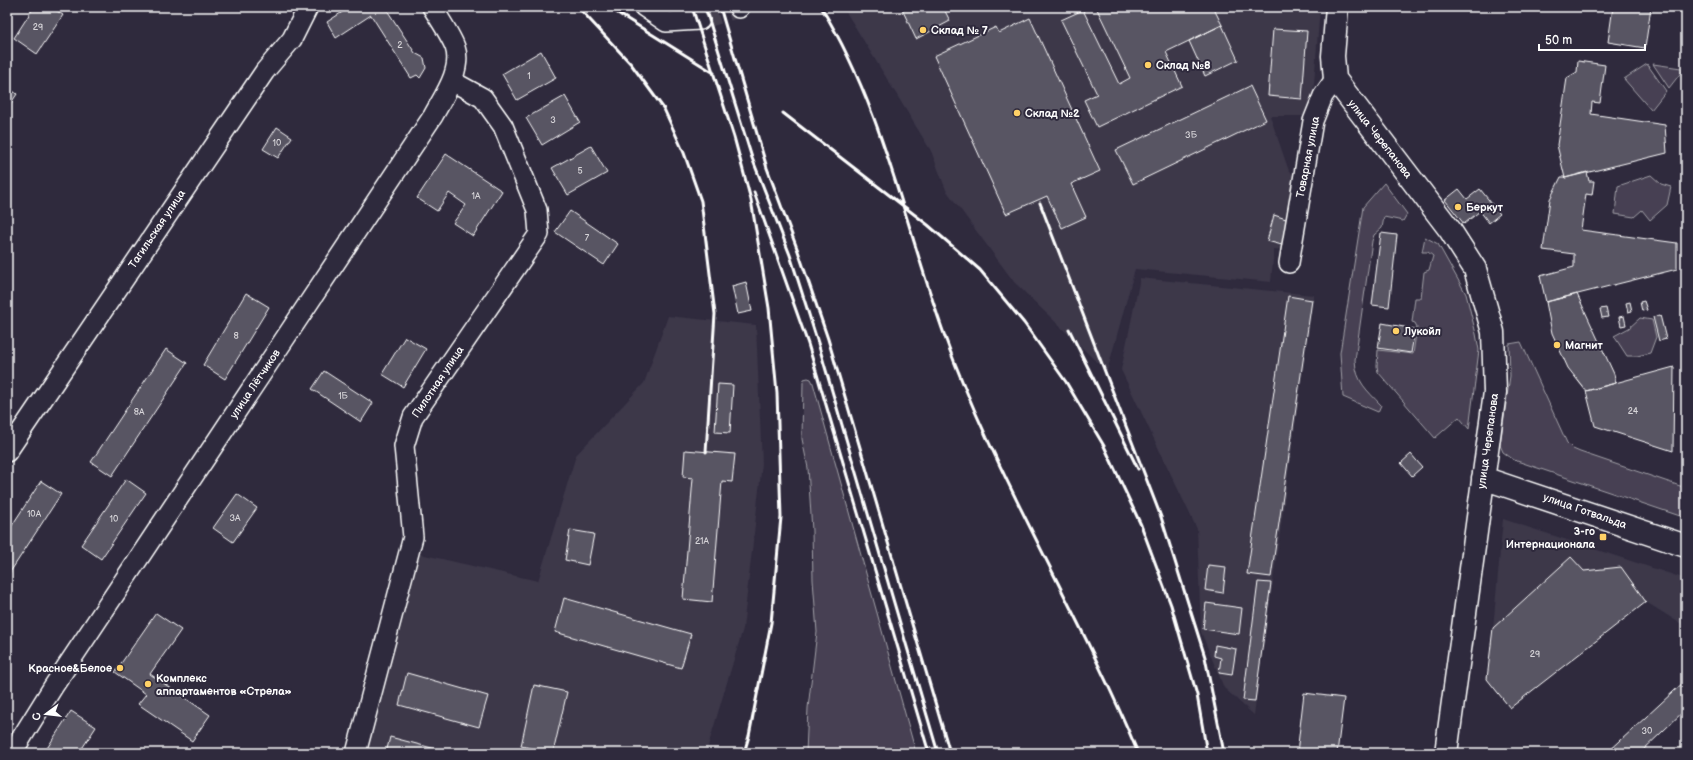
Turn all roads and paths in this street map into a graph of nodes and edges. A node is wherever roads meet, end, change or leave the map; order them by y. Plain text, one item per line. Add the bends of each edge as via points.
1 (308, 7) edge
2 (432, 7) edge
3 (644, 7) edge
4 (1338, 7) edge
5 (700, 20) tunnel mouth
6 (1335, 80) junction
7 (452, 81) junction
8 (1289, 263) dead end
9 (7, 452) edge
10 (1483, 478) junction
11 (1686, 546) edge
12 (12, 753) edge
13 (356, 753) edge
14 (1446, 753) edge

1 - 9 street, Тагильская улица via 292,39 265,71
2 - 7 street, улица Лётчиков via 456,48 456,68
3 - 5 street via 666,22
4 - 6 main road via 1333,56
6 - 8 street, Товарная улица via 1323,96 1313,121
6 - 10 main road, улица Черепанова via 1450,230 1475,269 1493,332 1495,392
7 - 12 street, улица Лётчиков via 433,116 53,687
7 - 13 street, Пилотная улица via 483,98 503,126 537,210 539,234 413,418 404,446 413,537
10 - 11 main road, улица Готвальда
10 - 14 main road, улица Черепанова

